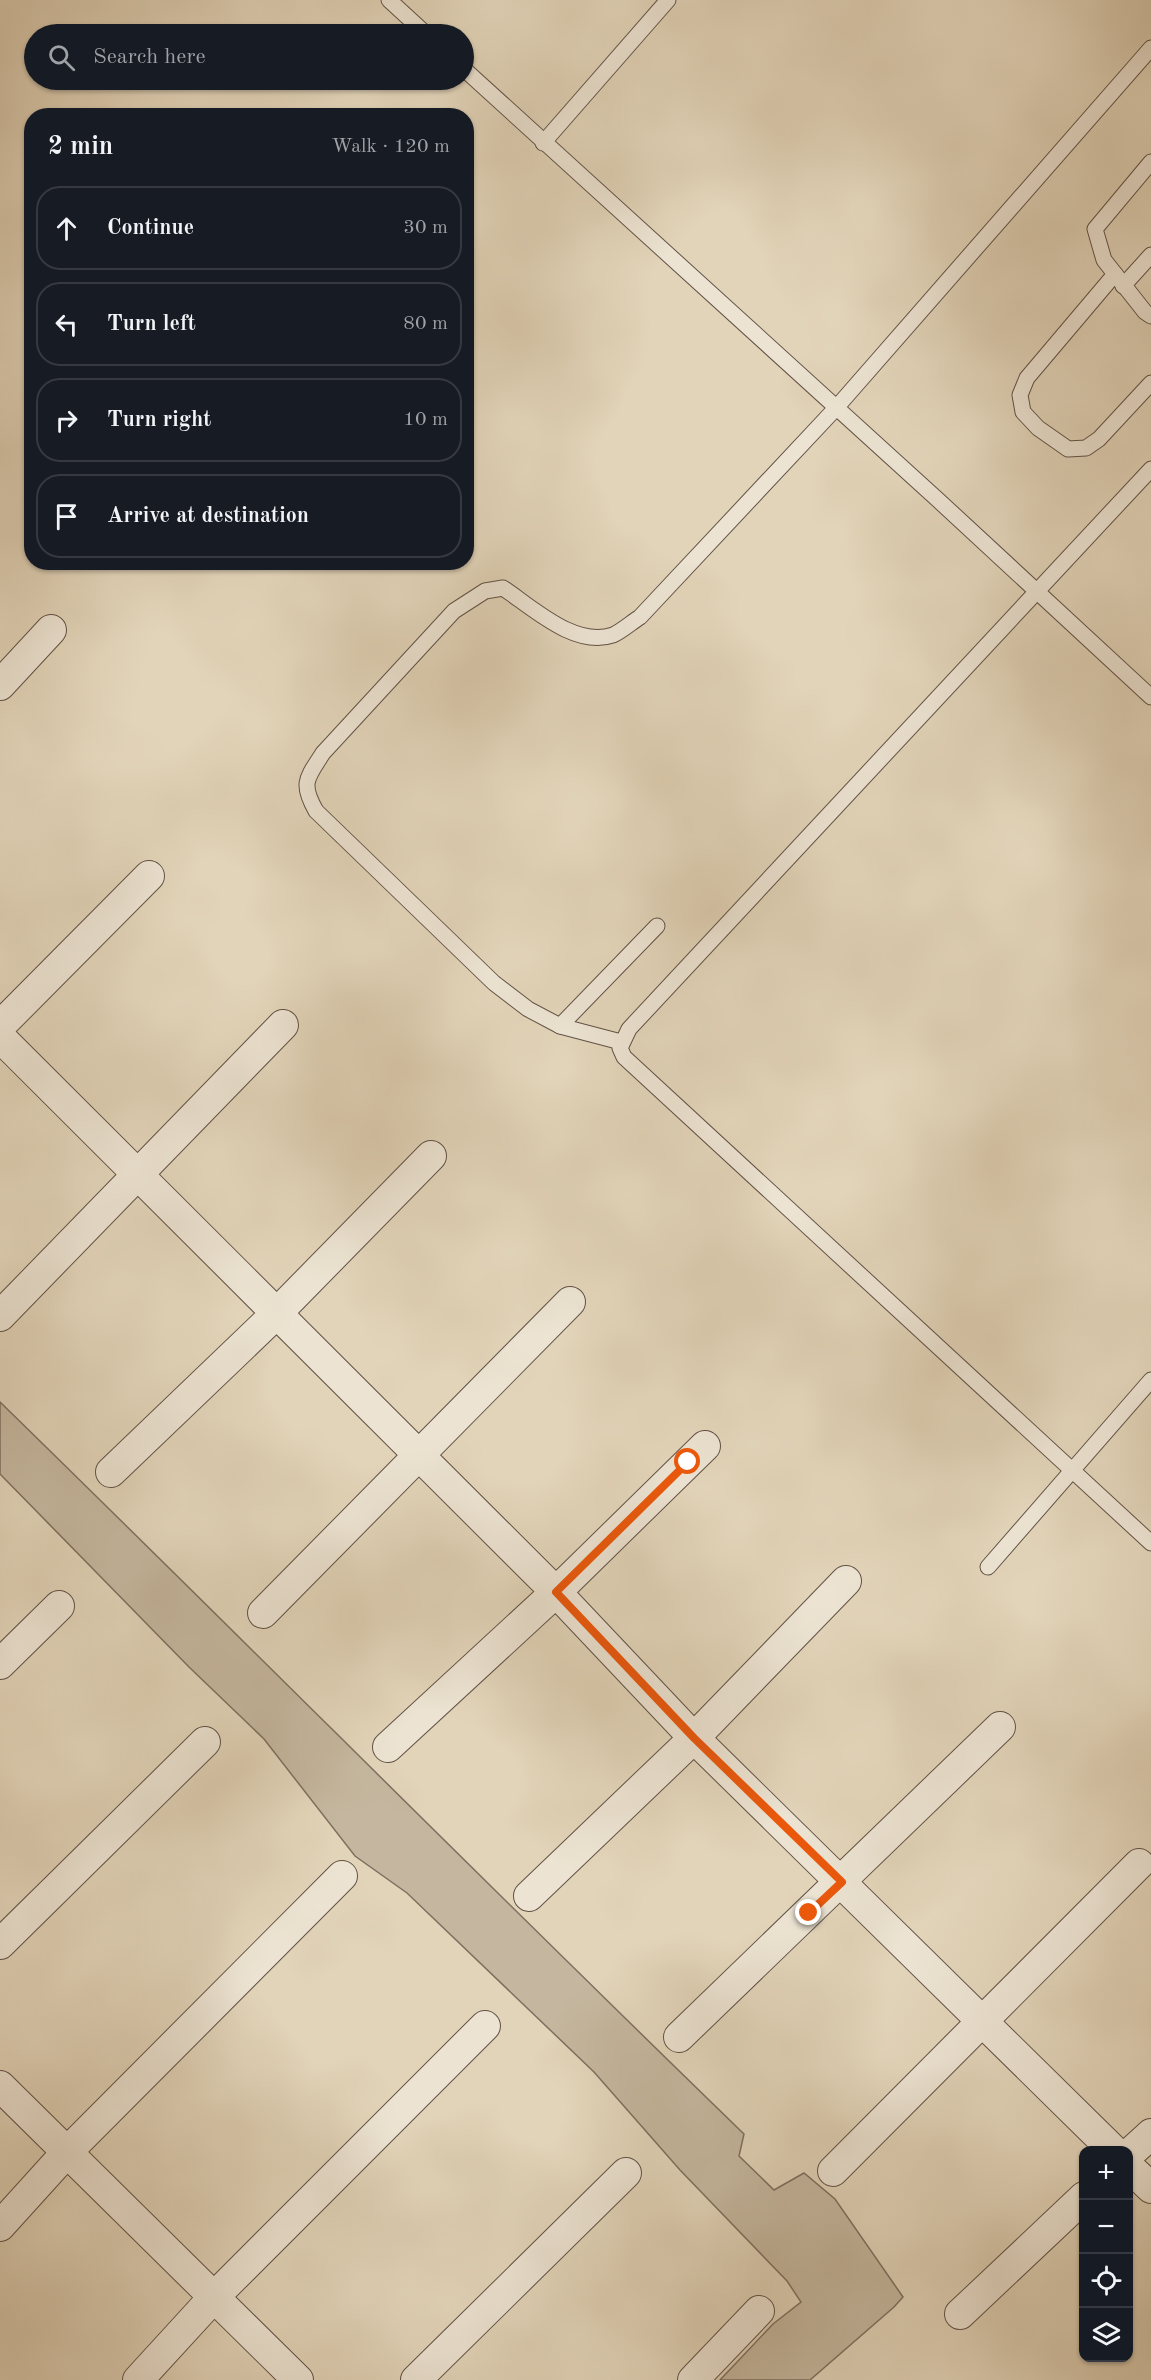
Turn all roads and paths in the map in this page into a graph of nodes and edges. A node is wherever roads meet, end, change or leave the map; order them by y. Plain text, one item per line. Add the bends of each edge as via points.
1 (389, 0) edge
2 (668, 0) edge
3 (415, 24) edge
4 (1151, 48) edge
5 (474, 78) edge
6 (543, 143) junction
7 (1151, 162) edge
8 (1151, 255) edge
9 (1119, 280) junction
10 (1151, 316) edge
11 (1151, 383) edge
12 (836, 408) junction
13 (1151, 469) edge
14 (1037, 592) junction
15 (51, 630) dead end
16 (0, 685) edge
17 (1151, 697) edge
18 (149, 876) dead end
19 (657, 926) dead end
20 (283, 1025) dead end
21 (0, 1026) edge
22 (560, 1026) junction
23 (0, 1037) edge
24 (621, 1042) junction
25 (431, 1156) dead end
26 (137, 1174) junction
27 (570, 1302) dead end
28 (277, 1313) junction
29 (0, 1316) edge
30 (1151, 1380) edge
31 (705, 1446) dead end
32 (419, 1454) junction
33 (1072, 1467) junction
34 (111, 1472) dead end
35 (1151, 1543) edge
36 (987, 1567) dead end
37 (846, 1581) dead end
38 (556, 1592) junction
39 (59, 1606) dead end
40 (263, 1613) dead end
41 (0, 1664) edge
42 (1000, 1727) dead end
43 (694, 1738) junction
44 (205, 1742) dead end
45 (388, 1747) dead end
46 (1139, 1864) dead end
47 (342, 1876) dead end
48 (842, 1882) junction
49 (529, 1896) dead end
50 (0, 1944) edge
51 (983, 2021) junction
52 (485, 2026) dead end
53 (679, 2037) dead end
54 (0, 2086) edge
55 (1151, 2134) edge
56 (1108, 2146) edge
57 (1133, 2150) edge
58 (67, 2152) junction
59 (833, 2171) dead end
60 (1133, 2171) edge
61 (626, 2173) dead end
62 (1151, 2188) edge
63 (1081, 2200) edge
64 (0, 2226) edge
65 (214, 2298) junction
66 (759, 2311) dead end
67 (960, 2314) dead end
68 (138, 2380) edge
69 (298, 2380) edge
70 (416, 2380) edge
71 (693, 2380) edge

1 - 3 lane
2 - 6 lane
4 - 12 lane
5 - 6 lane
6 - 12 lane
7 - 9 lane via 1095,229 1104,260
8 - 9 lane
9 - 10 lane
9 - 11 lane via 1027,378 1020,394 1023,412 1038,428 1068,448 1086,448
12 - 14 lane
12 - 22 lane via 640,616 613,634 587,639 503,588 485,591 454,611 324,753 309,775 305,785 316,811 494,983 528,1009
13 - 14 lane
14 - 17 lane
14 - 24 lane via 628,1029
15 - 16 street
18 - 21 street
19 - 22 lane
20 - 26 street
22 - 24 lane
23 - 26 street
24 - 33 lane via 624,1057
25 - 28 street
26 - 28 street
26 - 29 street
27 - 32 street
28 - 32 street
28 - 34 street
30 - 33 lane
31 - 38 street
32 - 38 street
32 - 40 street
33 - 35 lane
33 - 36 lane
37 - 43 street
38 - 43 street
38 - 45 street
39 - 41 street
42 - 48 street
43 - 48 street
43 - 49 street
44 - 50 street
46 - 51 street
47 - 58 street
48 - 51 street
48 - 53 street
51 - 56 street
51 - 59 street
52 - 65 street
54 - 58 street
55 - 57 street
58 - 64 street
58 - 65 street
60 - 62 street
61 - 70 street
63 - 67 street
65 - 68 street
65 - 69 street
66 - 71 street

